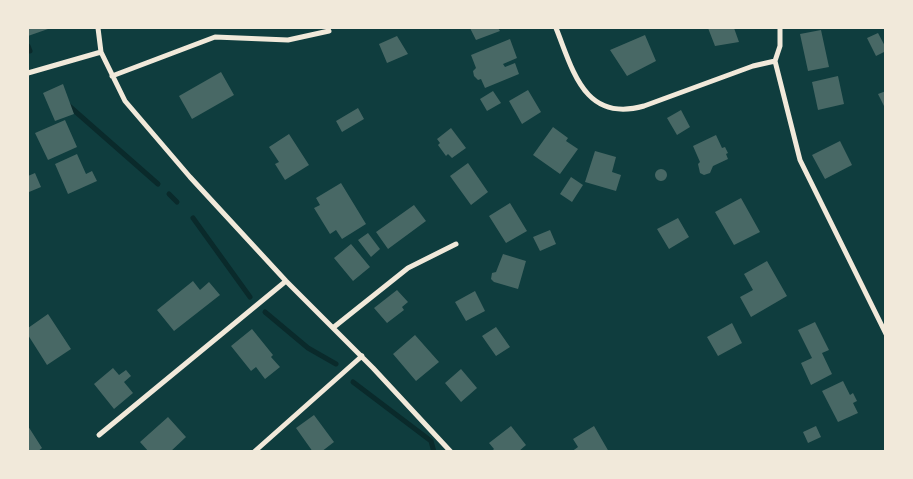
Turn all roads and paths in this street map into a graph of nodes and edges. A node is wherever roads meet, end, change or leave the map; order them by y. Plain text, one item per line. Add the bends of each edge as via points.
1 (98, 28) edge
2 (556, 28) edge
3 (780, 28) edge
4 (329, 31) dead end
5 (100, 52) junction
6 (775, 61) junction
7 (28, 73) edge
8 (112, 76) junction
9 (456, 244) dead end
10 (286, 281) junction
11 (334, 327) junction
12 (886, 334) edge
13 (362, 356) junction
14 (99, 435) dead end
15 (254, 452) edge
16 (451, 452) edge

1 - 5 street
2 - 6 street via 584,91 611,109 634,109
3 - 6 street via 780,46
4 - 8 street via 288,40 215,37
5 - 7 street
5 - 8 street
6 - 12 street via 800,160
8 - 10 street via 125,101 190,178
9 - 11 street via 408,268
10 - 11 street
10 - 14 street
11 - 13 street
13 - 15 street
13 - 16 street

